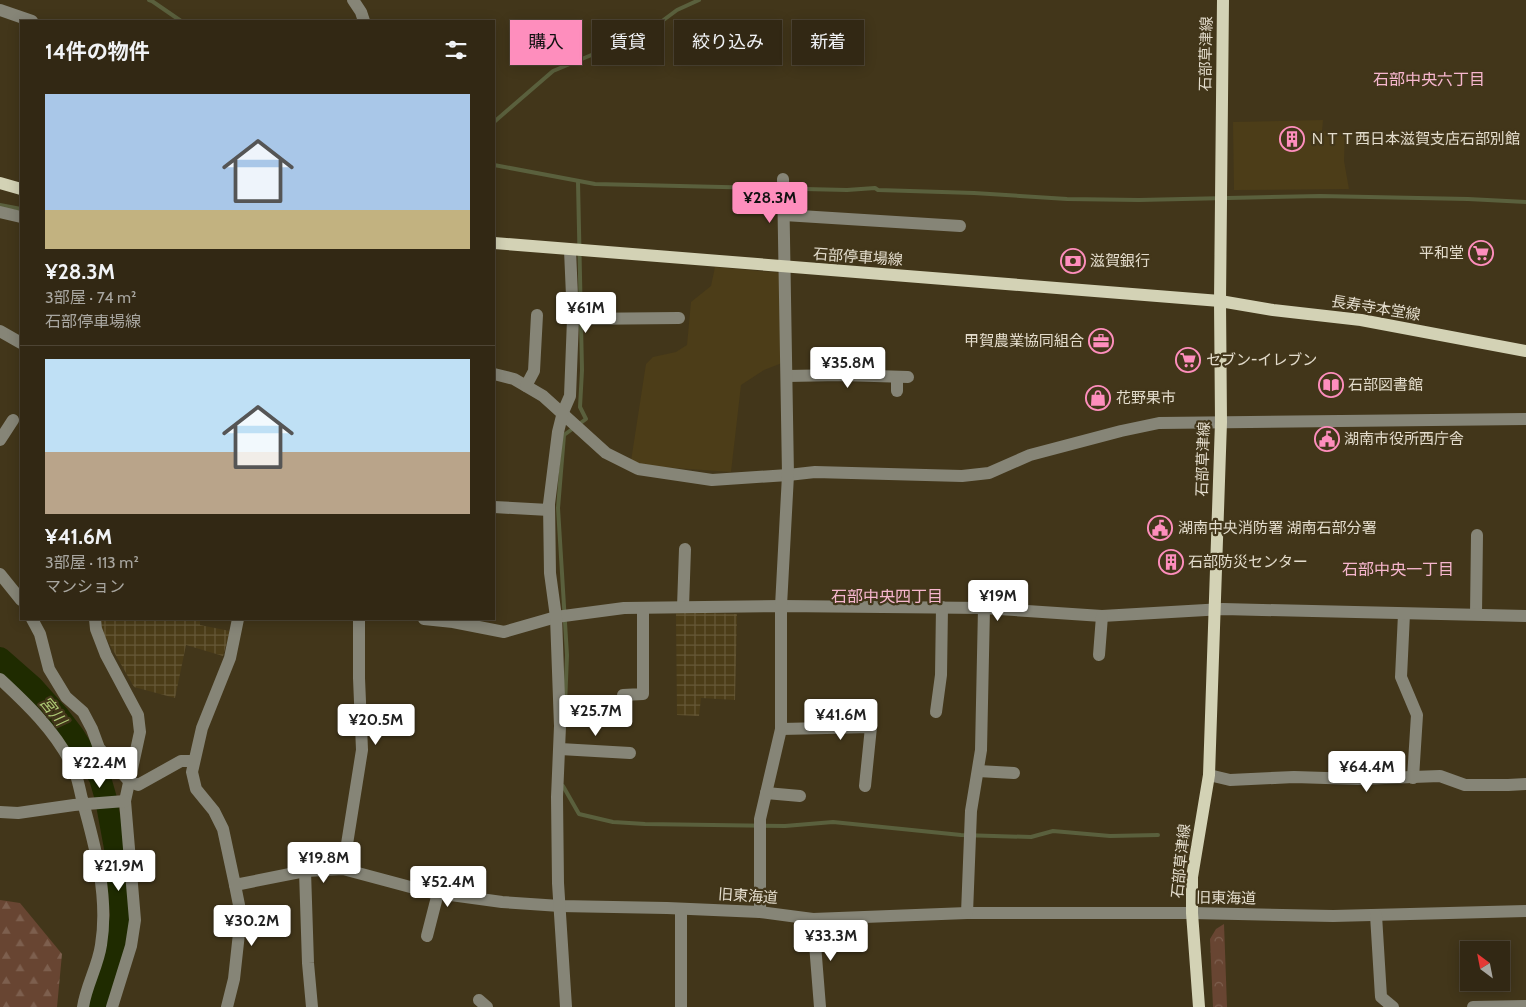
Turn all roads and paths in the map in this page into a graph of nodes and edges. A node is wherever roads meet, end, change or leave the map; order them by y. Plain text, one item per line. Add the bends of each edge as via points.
1 (353, 0) edge
2 (1223, 0) edge
3 (0, 10) edge
4 (29, 20) edge
5 (364, 20) edge
6 (783, 179) dead end
7 (0, 183) edge
8 (20, 189) edge
9 (0, 212) edge
10 (784, 214) junction
11 (20, 216) edge
12 (960, 226) dead end
13 (495, 243) edge
14 (570, 250) junction
15 (785, 268) junction
16 (1220, 301) junction
17 (538, 315) dead end
18 (679, 318) dead end
19 (573, 320) junction
20 (0, 331) edge
21 (20, 342) edge
22 (1526, 351) edge
23 (495, 374) edge
24 (787, 376) junction
25 (526, 386) junction
26 (897, 391) dead end
27 (563, 412) junction
28 (0, 415) edge
29 (1526, 419) edge
30 (17, 421) edge
31 (1221, 422) junction
32 (0, 440) edge
33 (788, 475) junction
34 (495, 507) edge
35 (549, 510) junction
36 (1477, 535) dead end
37 (685, 549) dead end
38 (2, 580) edge
39 (20, 599) edge
40 (781, 606) junction
41 (683, 607) junction
42 (942, 607) junction
43 (643, 608) junction
44 (984, 608) junction
45 (1214, 609) junction
46 (1404, 614) junction
47 (1476, 614) junction
48 (1102, 616) junction
49 (1526, 616) edge
50 (556, 617) junction
51 (33, 620) edge
52 (95, 620) edge
53 (238, 620) edge
54 (359, 620) edge
55 (434, 620) edge
56 (1100, 655) dead end
57 (0, 679) edge
58 (623, 696) dead end
59 (936, 712) dead end
60 (781, 729) junction
61 (560, 749) junction
62 (630, 753) dead end
63 (194, 760) junction
64 (978, 771) junction
65 (1014, 773) dead end
66 (1209, 775) junction
67 (1413, 778) junction
68 (130, 782) junction
69 (1526, 784) edge
70 (865, 786) dead end
71 (766, 793) junction
72 (800, 796) dead end
73 (119, 802) junction
74 (86, 804) junction
75 (0, 812) edge
76 (342, 869) junction
77 (305, 871) junction
78 (235, 885) junction
79 (438, 893) junction
80 (560, 906) junction
81 (681, 909) junction
82 (1526, 911) edge
83 (760, 912) junction
84 (1192, 913) junction
85 (967, 914) junction
86 (1376, 915) junction
87 (813, 919) junction
88 (427, 936) dead end
89 (1526, 1006) edge
90 (83, 1007) edge
91 (112, 1007) edge
92 (227, 1007) edge
93 (312, 1007) edge
94 (566, 1007) edge
95 (681, 1007) edge
96 (820, 1007) edge
97 (1198, 1007) edge
98 (1394, 1007) edge
99 (1473, 1007) edge

1 - 5 street
2 - 16 main road, 石部草津線
3 - 4 street
6 - 10 street
7 - 8 main road
9 - 11 street
10 - 12 street
10 - 15 street
13 - 14 main road, 石部停車場線
14 - 15 main road, 石部停車場線
14 - 19 street
15 - 16 main road, 石部停車場線
15 - 24 street
16 - 22 main road, 長寿寺本堂線 via 1361,320
16 - 31 main road, 石部草津線
17 - 25 street via 534,371
18 - 19 street
19 - 27 street via 570,396
20 - 21 street
23 - 25 street
24 - 26 street via 903,377
24 - 33 street
25 - 27 street
27 - 33 street via 606,453 638,469 712,480
27 - 35 street
28 - 30 street
29 - 31 street
30 - 32 street
31 - 33 street via 1159,423 1120,431 1030,455 989,473 962,476 815,472
31 - 45 main road, 石部草津線
33 - 40 street
34 - 35 street
35 - 50 street via 550,573
36 - 47 street
37 - 41 street
38 - 39 street
40 - 41 street
40 - 42 street
40 - 60 street
41 - 43 street
42 - 44 street
42 - 59 street via 941,675
43 - 50 street
43 - 58 street via 643,694
44 - 48 street
44 - 64 street
45 - 46 street
45 - 48 street
45 - 66 main road, 石部草津線
46 - 47 street
46 - 67 street via 1401,677 1417,715
47 - 49 street
48 - 56 street
50 - 55 street via 504,632
50 - 61 street
51 - 68 street via 40,634 49,670 66,697 83,712 98,748
52 - 68 street via 106,655 138,715 140,732
53 - 63 street via 230,658 202,728
54 - 76 street via 362,750
57 - 74 street via 38,715 59,743 72,764
60 - 70 street via 871,727
60 - 71 street
61 - 62 street
61 - 80 street via 557,797
63 - 68 street via 181,761 138,785
63 - 78 street via 192,772 196,790 224,829
64 - 65 street
64 - 85 street via 971,811
66 - 67 street via 1230,780
66 - 84 main road, 石部草津線 via 1192,877
67 - 69 street via 1440,776 1465,785
68 - 73 street
71 - 72 street
71 - 83 street via 760,819
73 - 74 street
73 - 91 street via 136,920 132,946
74 - 75 street via 18,813
74 - 90 street via 103,913 101,946
76 - 77 street, 旧東海道
76 - 79 street, 旧東海道
77 - 78 street, 旧東海道
77 - 93 street
78 - 92 street via 241,915 234,979
79 - 80 street, 旧東海道
79 - 88 street
80 - 81 street, 旧東海道
80 - 94 street
81 - 83 street, 旧東海道
81 - 95 street
82 - 86 street, 旧東海道
83 - 87 street, 旧東海道
84 - 85 street, 旧東海道
84 - 86 street, 旧東海道
84 - 97 main road, 石部草津線
85 - 87 street, 旧東海道
86 - 98 street via 1381,996
87 - 96 street
89 - 99 street

